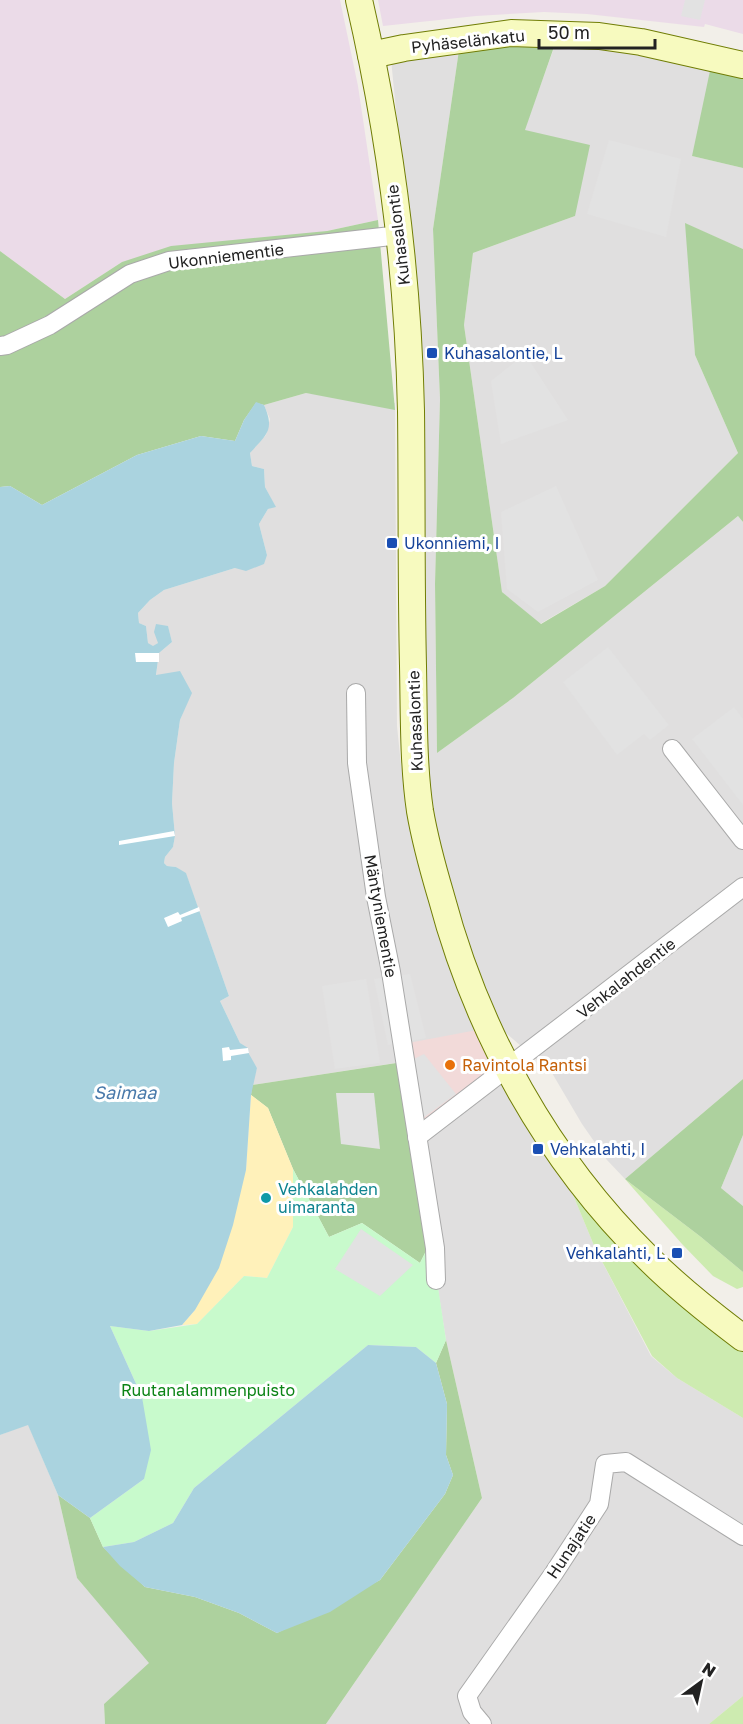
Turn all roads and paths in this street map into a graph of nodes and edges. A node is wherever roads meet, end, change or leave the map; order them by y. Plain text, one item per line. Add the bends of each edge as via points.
1 (359, 0) edge
2 (371, 55) junction
3 (743, 65) edge
4 (400, 235) junction
5 (0, 346) edge
6 (356, 693) dead end
7 (672, 749) dead end
8 (743, 840) edge
9 (743, 887) edge
10 (509, 1069) junction
11 (417, 1137) junction
12 (436, 1280) dead end
13 (742, 1337) edge
14 (743, 1536) edge
15 (482, 1724) edge

1 - 2 main road, Kuhasalontie
2 - 3 main road, Pyhäselänkatu via 511,33 609,37
2 - 4 main road, Kuhasalontie
4 - 5 street, Ukonniementie via 169,261 130,274 50,325
4 - 10 main road, Kuhasalontie via 411,412 414,755 420,813 447,922 465,975
6 - 11 street, Mäntyniementie via 357,763
7 - 8 street
9 - 10 street, Vehkalahdentie
10 - 11 street, Vehkalahdentie
10 - 13 main road, Kuhasalontie via 579,1180 624,1233 651,1261
11 - 12 street, Mäntyniementie via 435,1248
14 - 15 street, Hunajatie via 626,1462 605,1464 599,1504 467,1696 472,1712

